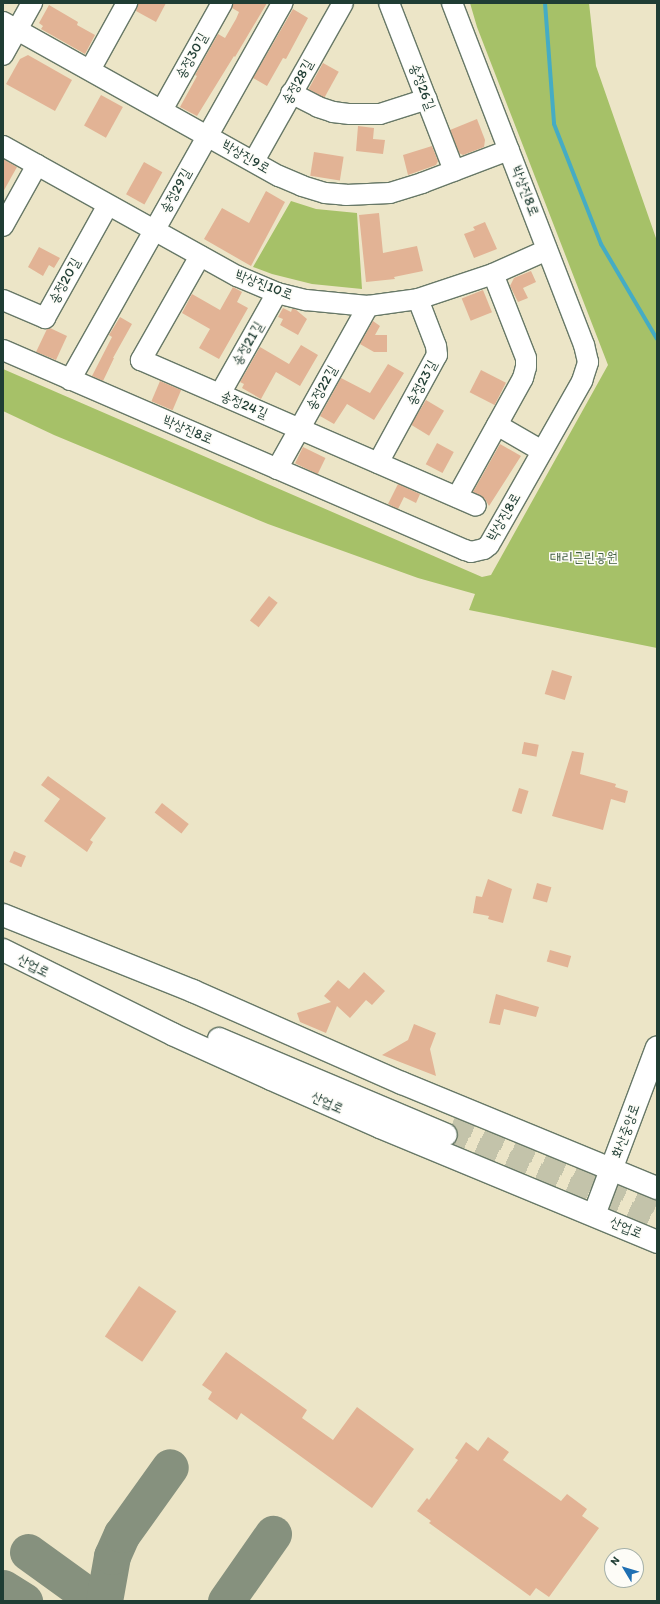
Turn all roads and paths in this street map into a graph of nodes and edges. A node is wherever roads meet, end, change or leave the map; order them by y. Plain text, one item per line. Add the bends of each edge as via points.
1 (32, 3) edge
2 (127, 3) edge
3 (222, 3) edge
4 (282, 3) edge
5 (342, 3) edge
6 (389, 3) edge
7 (452, 3) edge
8 (10, 26) edge
9 (3, 55) edge
10 (90, 70) junction
11 (292, 93) junction
12 (427, 99) junction
13 (162, 110) junction
14 (208, 135) junction
15 (3, 146) edge
16 (509, 150) junction
17 (254, 161) junction
18 (37, 165) junction
19 (454, 171) junction
20 (108, 205) junction
21 (3, 226) edge
22 (154, 231) junction
23 (547, 250) junction
24 (200, 256) junction
25 (493, 274) junction
26 (277, 293) junction
27 (418, 299) junction
28 (3, 300) edge
29 (368, 306) junction
30 (3, 350) edge
31 (70, 380) junction
32 (220, 394) junction
33 (497, 425) junction
34 (300, 428) junction
35 (542, 451) junction
36 (378, 463) junction
37 (277, 469) junction
38 (457, 497) junction
39 (476, 506) dead end
40 (3, 915) edge
41 (3, 919) edge
42 (3, 945) edge
43 (3, 950) edge
44 (657, 1047) edge
45 (612, 1170) junction
46 (657, 1188) edge
47 (594, 1215) junction
48 (657, 1242) edge

1 - 8 street
2 - 10 street
3 - 13 street, 송정30길
4 - 14 street, 송정29길
5 - 11 street, 송정28길
6 - 12 street, 송정26길
7 - 16 street, 박상진8로
8 - 9 street
8 - 10 street, 박상진9로
10 - 13 street, 박상진9로
11 - 12 street via 318,107 350,114 380,114
11 - 17 street, 송정28길
12 - 19 street, 송정26길
13 - 14 street, 박상진9로
14 - 17 street, 박상진9로
14 - 22 street, 송정29길
15 - 18 street, 박상진10로
16 - 19 street, 박상진9로
16 - 23 street, 박상진8로
17 - 19 street, 박상진9로 via 302,186 325,193 346,195 390,193
18 - 20 street, 박상진10로
18 - 21 street
20 - 22 street, 박상진10로
20 - 28 street, 송정20길 via 45,318
22 - 24 street, 박상진10로
22 - 31 street, 송정29길
23 - 25 street, 박상진10로
23 - 35 street, 박상진8로 via 584,344 588,362 582,381
24 - 26 street, 박상진10로
24 - 32 street, 송정24길 via 141,360
25 - 27 street, 박상진10로
25 - 33 street via 526,358 523,378
26 - 29 street, 박상진10로 via 326,303
26 - 32 street, 송정21길
27 - 29 street, 박상진10로
27 - 36 street, 송정23길 via 437,355
29 - 34 street, 송정22길
30 - 31 street, 박상진8로
31 - 37 street, 박상진8로
32 - 34 street, 송정24길
33 - 35 street
33 - 38 street
34 - 36 street, 송정24길
34 - 37 street, 송정22길
35 - 37 street, 박상진8로 via 489,545 471,552
36 - 38 street, 송정24길
38 - 39 street, 송정24길
40 - 45 main road via 193,991
41 - 42 main road, 산업로 via 243,1027 450,1127
43 - 47 main road, 산업로 via 172,1034 271,1079
44 - 45 main road, 화산중앙로
45 - 46 main road
45 - 47 main road, 화산중앙로
47 - 48 main road, 산업로

